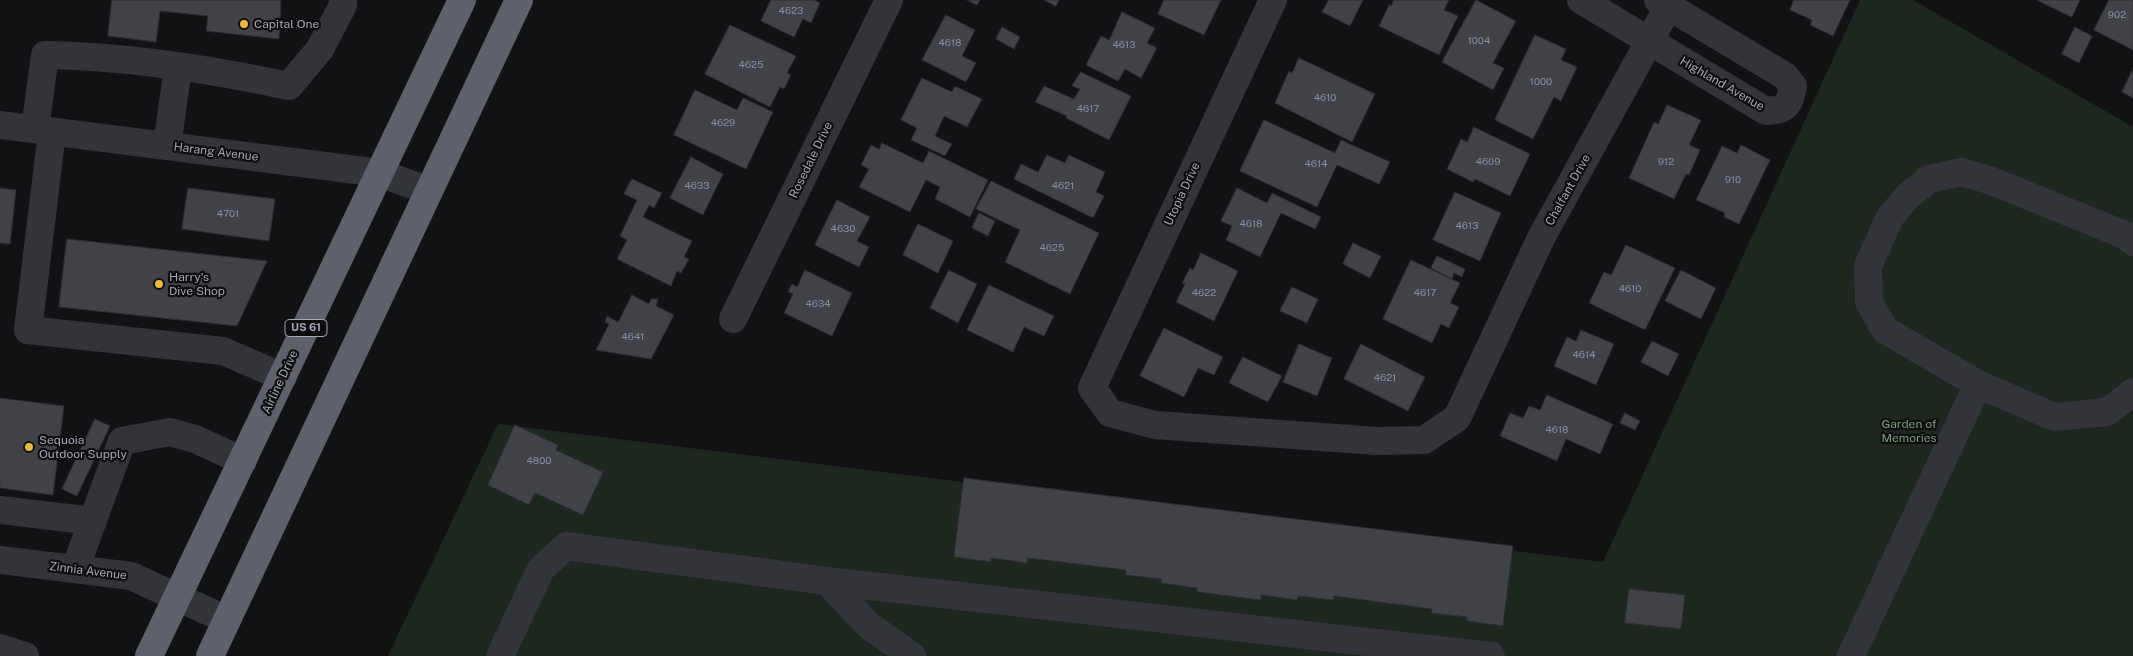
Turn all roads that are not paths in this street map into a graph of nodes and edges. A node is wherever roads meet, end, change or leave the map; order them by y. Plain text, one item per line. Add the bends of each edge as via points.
1 (343, 0) edge
2 (462, 0) edge
3 (519, 0) edge
4 (889, 0) edge
5 (1273, 0) edge
6 (1581, 0) edge
7 (1666, 2) edge
8 (1650, 42) junction
9 (178, 67) junction
10 (0, 125) edge
11 (44, 130) junction
12 (168, 146) junction
13 (380, 173) junction
14 (429, 191) junction
15 (2133, 242) edge
16 (733, 319) dead end
17 (283, 377) junction
18 (1978, 384) junction
19 (1092, 388) joint
20 (2133, 392) edge
21 (243, 461) junction
22 (0, 510) edge
23 (93, 521) junction
24 (0, 560) edge
25 (75, 569) junction
26 (827, 581) junction
27 (178, 597) junction
28 (227, 620) junction
29 (1458, 654) edge
30 (149, 656) edge
31 (210, 656) edge
32 (500, 656) edge
33 (912, 656) edge
34 (1491, 656) edge
35 (1851, 656) edge

1 - 9 street via 320,49 289,86
2 - 13 highway, Airline Drive / US 61
3 - 14 highway
4 - 16 street, Rosedale Drive
5 - 19 street, Utopia Drive
6 - 8 street, Highland Avenue
7 - 8 street, Chalfant Drive
7 - 8 street, Highland Avenue via 1785,76 1792,86 1789,102 1780,110 1766,111
8 - 19 street, Chalfant Drive via 1541,238 1458,418 1424,440 1377,441 1155,425 1110,413
9 - 11 street via 97,56 45,55
9 - 12 street
10 - 11 street, Harang Avenue
11 - 12 street, Harang Avenue
11 - 17 street via 28,330 223,351
12 - 13 street, Harang Avenue
13 - 14 street, Harang Avenue
13 - 17 highway, Airline Drive / US 61
14 - 28 highway
15 - 18 street via 2125,235 1989,180 1961,172 1929,179 1908,196 1890,217 1868,266 1869,302 1885,330
17 - 21 highway, Airline Drive / US 61
18 - 20 street via 2054,417 2107,412
18 - 35 street
21 - 23 street via 170,432 122,441
21 - 27 highway, Airline Drive / US 61
22 - 23 street
23 - 25 street
24 - 25 street, Zinnia Avenue
25 - 27 street, Zinnia Avenue via 131,576
26 - 29 street
26 - 32 street via 566,546 542,569
26 - 33 street via 868,625
27 - 28 street, Zinnia Avenue
27 - 30 highway, Airline Drive / US 61
28 - 31 highway
29 - 34 street

